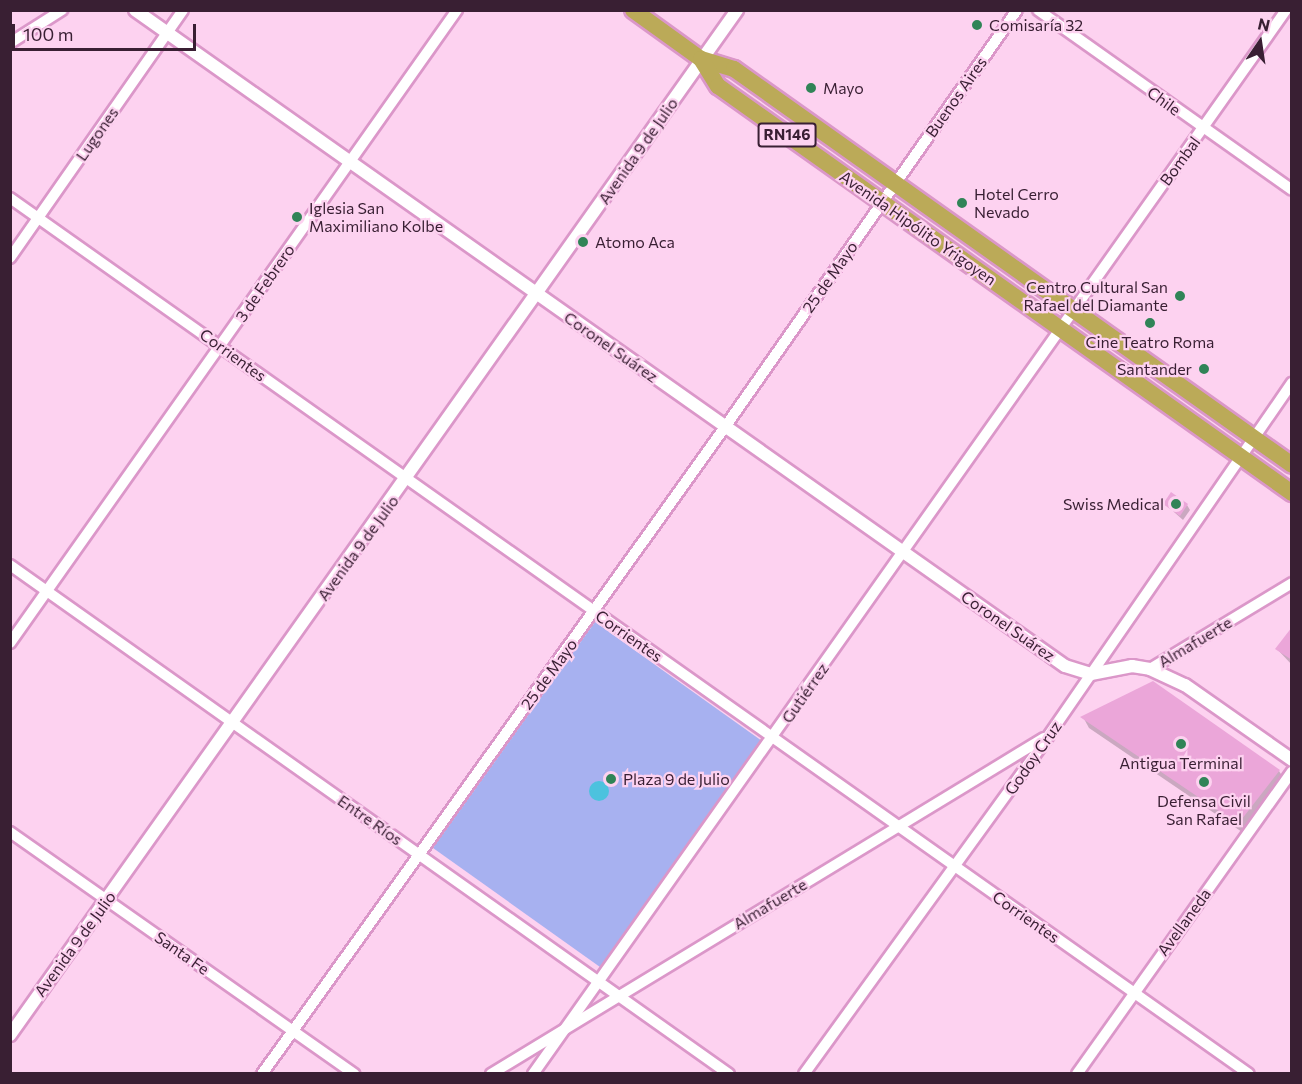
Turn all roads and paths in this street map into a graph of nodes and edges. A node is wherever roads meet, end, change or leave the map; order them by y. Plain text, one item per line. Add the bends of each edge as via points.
1 (62, 10) edge
2 (135, 10) edge
3 (183, 10) edge
4 (457, 10) edge
5 (633, 10) edge
6 (736, 10) edge
7 (1017, 10) edge
8 (1038, 10) edge
9 (1286, 10) edge
10 (167, 34) junction
11 (10, 43) edge
12 (701, 59) junction
13 (1203, 129) junction
14 (350, 163) junction
15 (896, 183) junction
16 (1292, 190) edge
17 (10, 198) edge
18 (882, 202) junction
19 (39, 218) junction
20 (10, 258) edge
21 (538, 296) junction
22 (1073, 310) junction
23 (1060, 329) junction
24 (221, 346) junction
25 (1292, 384) edge
26 (725, 427) junction
27 (1253, 438) junction
28 (1240, 456) junction
29 (1292, 465) edge
30 (406, 480) junction
31 (1292, 493) edge
32 (903, 552) junction
33 (10, 566) edge
34 (1292, 583) edge
35 (47, 591) junction
36 (594, 611) junction
37 (10, 643) edge
38 (1150, 669) junction
39 (1091, 674) junction
40 (233, 723) junction
41 (1049, 735) junction
42 (773, 738) junction
43 (1292, 760) edge
44 (1292, 772) edge
45 (898, 827) junction
46 (10, 831) edge
47 (418, 854) junction
48 (955, 867) junction
49 (107, 900) junction
50 (600, 982) junction
51 (1134, 992) junction
52 (619, 996) junction
53 (562, 1030) junction
54 (292, 1031) junction
55 (10, 1035) edge
56 (262, 1074) edge
57 (354, 1074) edge
58 (491, 1074) edge
59 (533, 1074) edge
60 (729, 1074) edge
61 (804, 1074) edge
62 (1077, 1074) edge
63 (1249, 1074) edge

1 - 11 street
2 - 10 street, Coronel Suárez
3 - 10 street, Lugones
4 - 14 street, 3 de Febrero
5 - 12 highway, Avenida Hipólito Yrigoyen / RN146
6 - 12 street, Avenida 9 de Julio
7 - 15 street, Buenos Aires
8 - 13 street, Chile
9 - 13 street, Bombal
10 - 14 street, Coronel Suárez
10 - 19 street, Lugones
12 - 15 highway, Avenida Hipólito Yrigoyen / RN146 via 734,69
12 - 18 highway, Avenida Hipólito Yrigoyen / RN146 via 718,86
12 - 21 street, Avenida 9 de Julio
13 - 16 street, Chile
13 - 22 street, Bombal
14 - 21 street, Coronel Suárez
14 - 24 street, 3 de Febrero
15 - 18 street, 25 de Mayo
15 - 22 highway, Avenida Hipólito Yrigoyen / RN146
17 - 19 street, Corrientes
18 - 23 highway, Avenida Hipólito Yrigoyen / RN146
18 - 26 street, 25 de Mayo
19 - 20 street, Lugones
19 - 24 street, Corrientes
21 - 26 street, Coronel Suárez
21 - 30 street, Avenida 9 de Julio
22 - 23 street, Gutiérrez
22 - 27 highway, Avenida Hipólito Yrigoyen / RN146
23 - 28 highway, Avenida Hipólito Yrigoyen / RN146
23 - 32 street, Gutiérrez
24 - 30 street, Corrientes
24 - 35 street, 3 de Febrero
25 - 27 street, Godoy Cruz
26 - 32 street, Coronel Suárez
26 - 36 street, 25 de Mayo
27 - 28 street, Godoy Cruz
27 - 29 highway, Avenida Hipólito Yrigoyen / RN146
28 - 31 highway, Avenida Hipólito Yrigoyen / RN146
28 - 39 street, Godoy Cruz
30 - 36 street, Corrientes
30 - 40 street, Avenida 9 de Julio
32 - 39 street, Coronel Suárez via 1065,666
32 - 42 street, Gutiérrez
33 - 35 street, Entre Ríos
34 - 38 street, Almafuerte
35 - 37 street, 3 de Febrero
35 - 40 street, Entre Ríos
36 - 42 street, Corrientes
36 - 47 street, 25 de Mayo
38 - 39 street, Almafuerte via 1132,666
38 - 43 street via 1185,685
39 - 41 street, Godoy Cruz
40 - 47 street, Entre Ríos
40 - 49 street, Avenida 9 de Julio
41 - 45 street, Almafuerte
41 - 48 street, Godoy Cruz
42 - 45 street, Corrientes
42 - 50 street, Gutiérrez
44 - 51 street, Avellaneda
45 - 48 street, Corrientes
45 - 52 street, Almafuerte
46 - 49 street, Santa Fe
47 - 50 street, Entre Ríos
47 - 54 street, 25 de Mayo
48 - 51 street, Corrientes
48 - 61 street, Godoy Cruz
49 - 54 street, Santa Fe
49 - 55 street, Avenida 9 de Julio
50 - 52 street, Entre Ríos
50 - 53 street, Gutiérrez
51 - 62 street, Avellaneda
51 - 63 street, Corrientes
52 - 53 street, Almafuerte
52 - 60 street, Entre Ríos
53 - 58 street, Almafuerte
53 - 59 street, Gutiérrez
54 - 56 street, 25 de Mayo
54 - 57 street, Santa Fe

